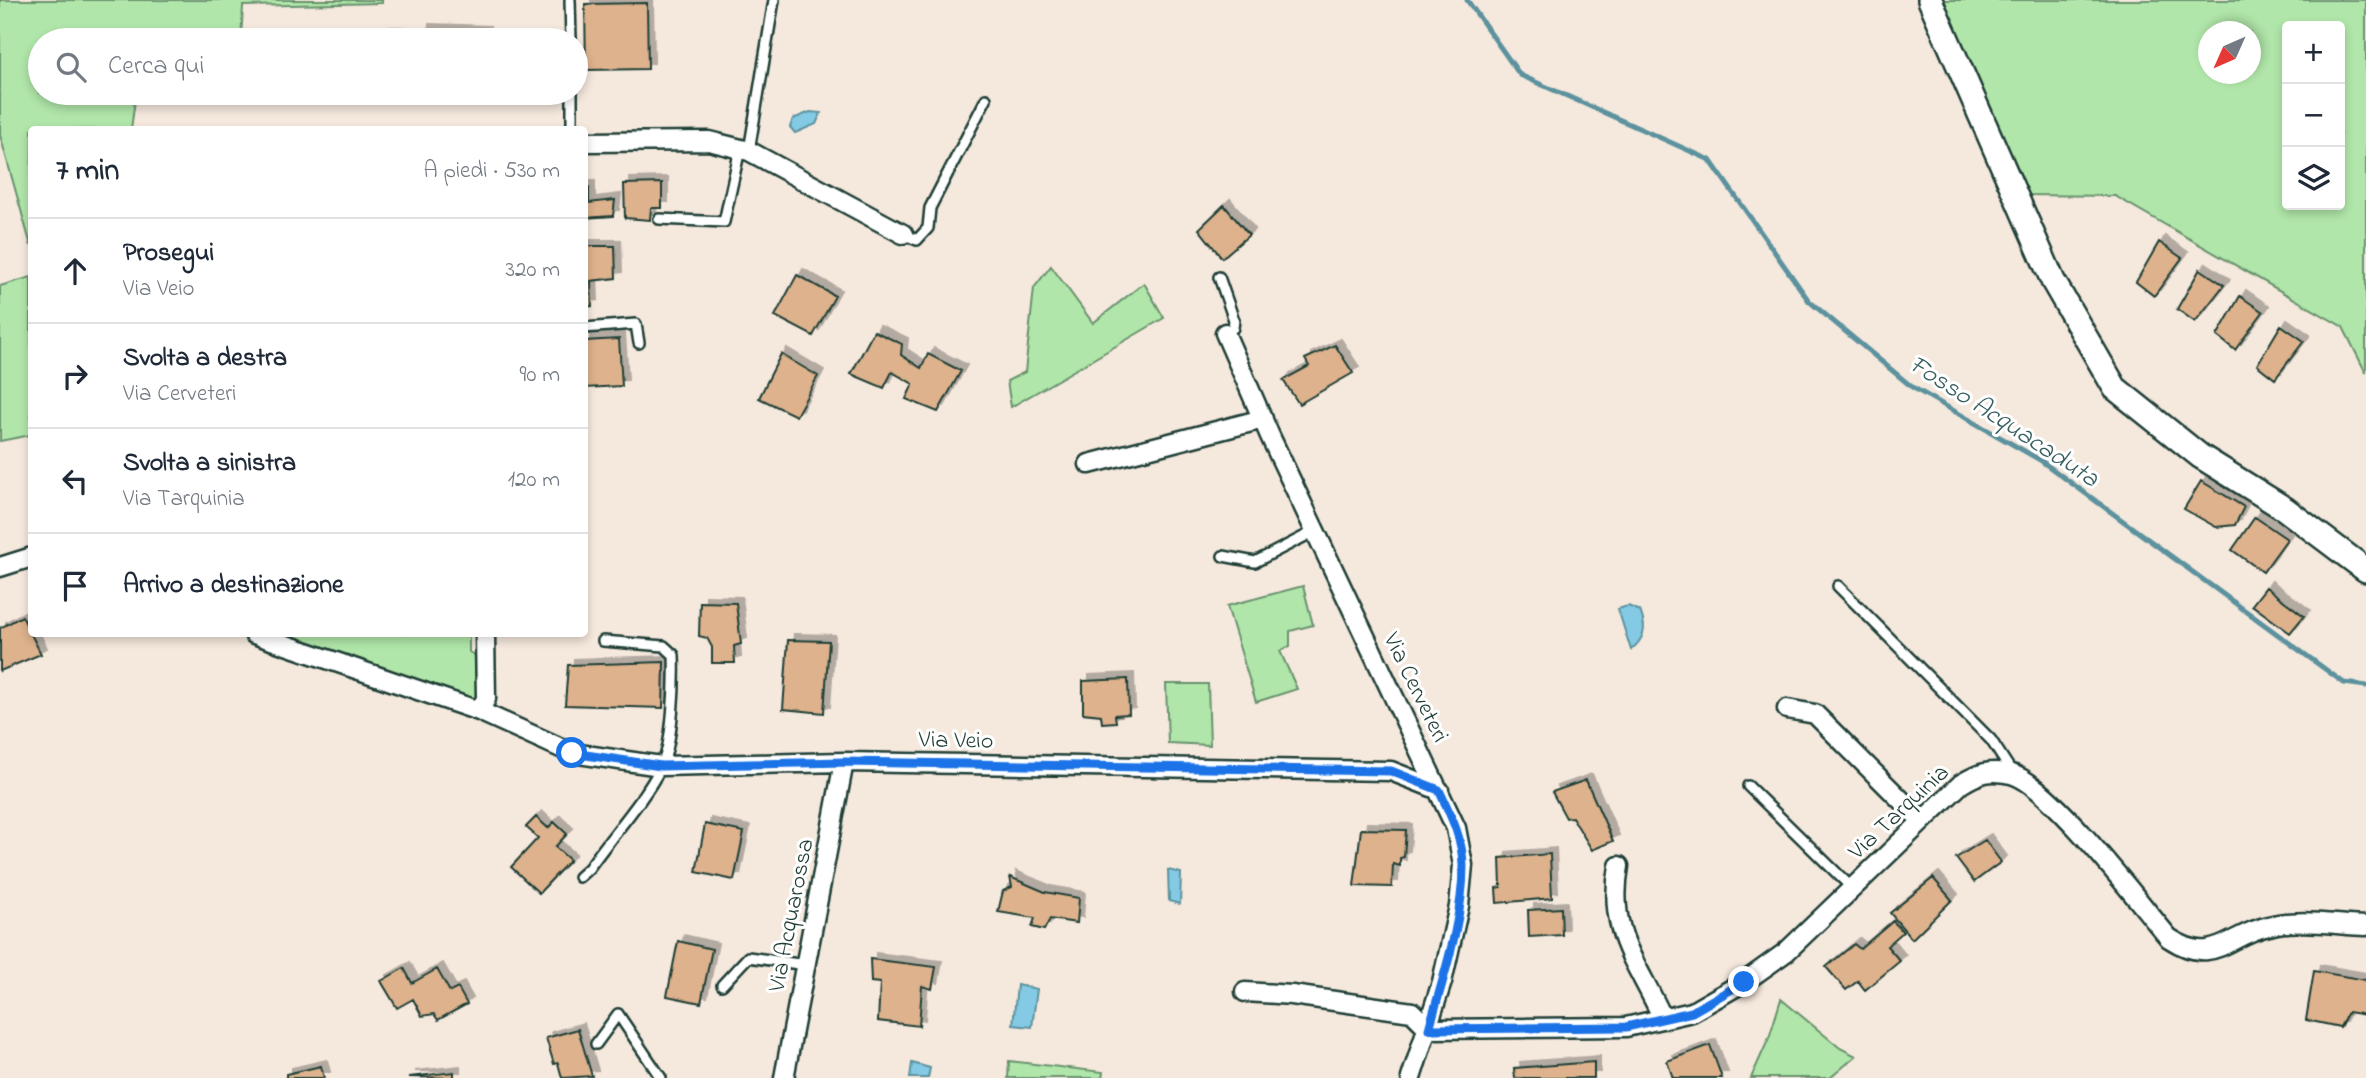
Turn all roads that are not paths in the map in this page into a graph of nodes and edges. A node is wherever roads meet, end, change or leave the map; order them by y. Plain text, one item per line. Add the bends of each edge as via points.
1 (570, 0) edge
2 (774, 0) edge
3 (1930, 0) edge
4 (571, 28) edge
5 (986, 99) dead end
6 (572, 105) edge
7 (572, 126) edge
8 (588, 142) edge
9 (745, 150) junction
10 (659, 219) dead end
11 (903, 234) joint
12 (1219, 277) dead end
13 (588, 328) edge
14 (1225, 333) joint
15 (639, 343) dead end
16 (1263, 419) junction
17 (1089, 464) dead end
18 (1315, 531) junction
19 (1223, 556) dead end
20 (28, 558) edge
21 (0, 567) edge
22 (2366, 570) edge
23 (1838, 586) dead end
24 (263, 637) edge
25 (485, 637) edge
26 (603, 641) dead end
27 (1787, 709) dead end
28 (479, 711) junction
29 (844, 762) junction
30 (661, 766) junction
31 (2014, 774) junction
32 (1748, 786) dead end
33 (1439, 790) junction
34 (1922, 821) junction
35 (1619, 866) dead end
36 (579, 877) dead end
37 (1852, 888) junction
38 (2366, 926) edge
39 (806, 965) junction
40 (722, 985) dead end
41 (1245, 992) dead end
42 (1663, 1019) junction
43 (1429, 1029) junction
44 (596, 1044) dead end
45 (661, 1078) edge
46 (784, 1078) edge
47 (1411, 1078) edge

1 - 4 lane
2 - 9 lane
3 - 22 street via 2053,281 2115,388 2200,456 2285,509
5 - 11 lane via 930,208 928,228 917,240
6 - 7 lane
8 - 9 street via 709,141
9 - 10 lane via 724,222
9 - 11 street
12 - 14 lane via 1234,320 1233,328
13 - 15 lane via 636,324
14 - 16 street, Via Cerveteri
16 - 17 street
16 - 18 street, Via Cerveteri
18 - 19 lane via 1255,562
18 - 33 street, Via Cerveteri
20 - 21 street
23 - 31 lane via 1991,740
24 - 28 street, Via Veio
25 - 28 street via 486,699
26 - 30 lane via 664,646 674,655 676,688
27 - 34 street via 1815,714
28 - 30 street, Via Veio via 572,753
29 - 30 street, Via Veio
29 - 33 street, Via Veio via 1391,771
29 - 39 street, Via Acquarossa
30 - 36 lane
31 - 34 street, Via Tarquinia via 1982,771 1961,783
31 - 38 street via 2056,804 2169,938 2188,950 2209,951 2267,926
32 - 37 lane
33 - 43 street, Via Cerveteri via 1456,828 1463,865
34 - 37 street, Via Tarquinia
35 - 42 street via 1615,915 1627,952
37 - 42 street, Via Tarquinia via 1786,952 1744,982 1692,1012
39 - 40 lane via 748,957
39 - 46 street, Via Acquarossa
41 - 43 street via 1412,1012
42 - 43 street, Via Tarquinia via 1626,1027
43 - 47 street, Via Cerveteri
44 - 45 lane via 618,1014

